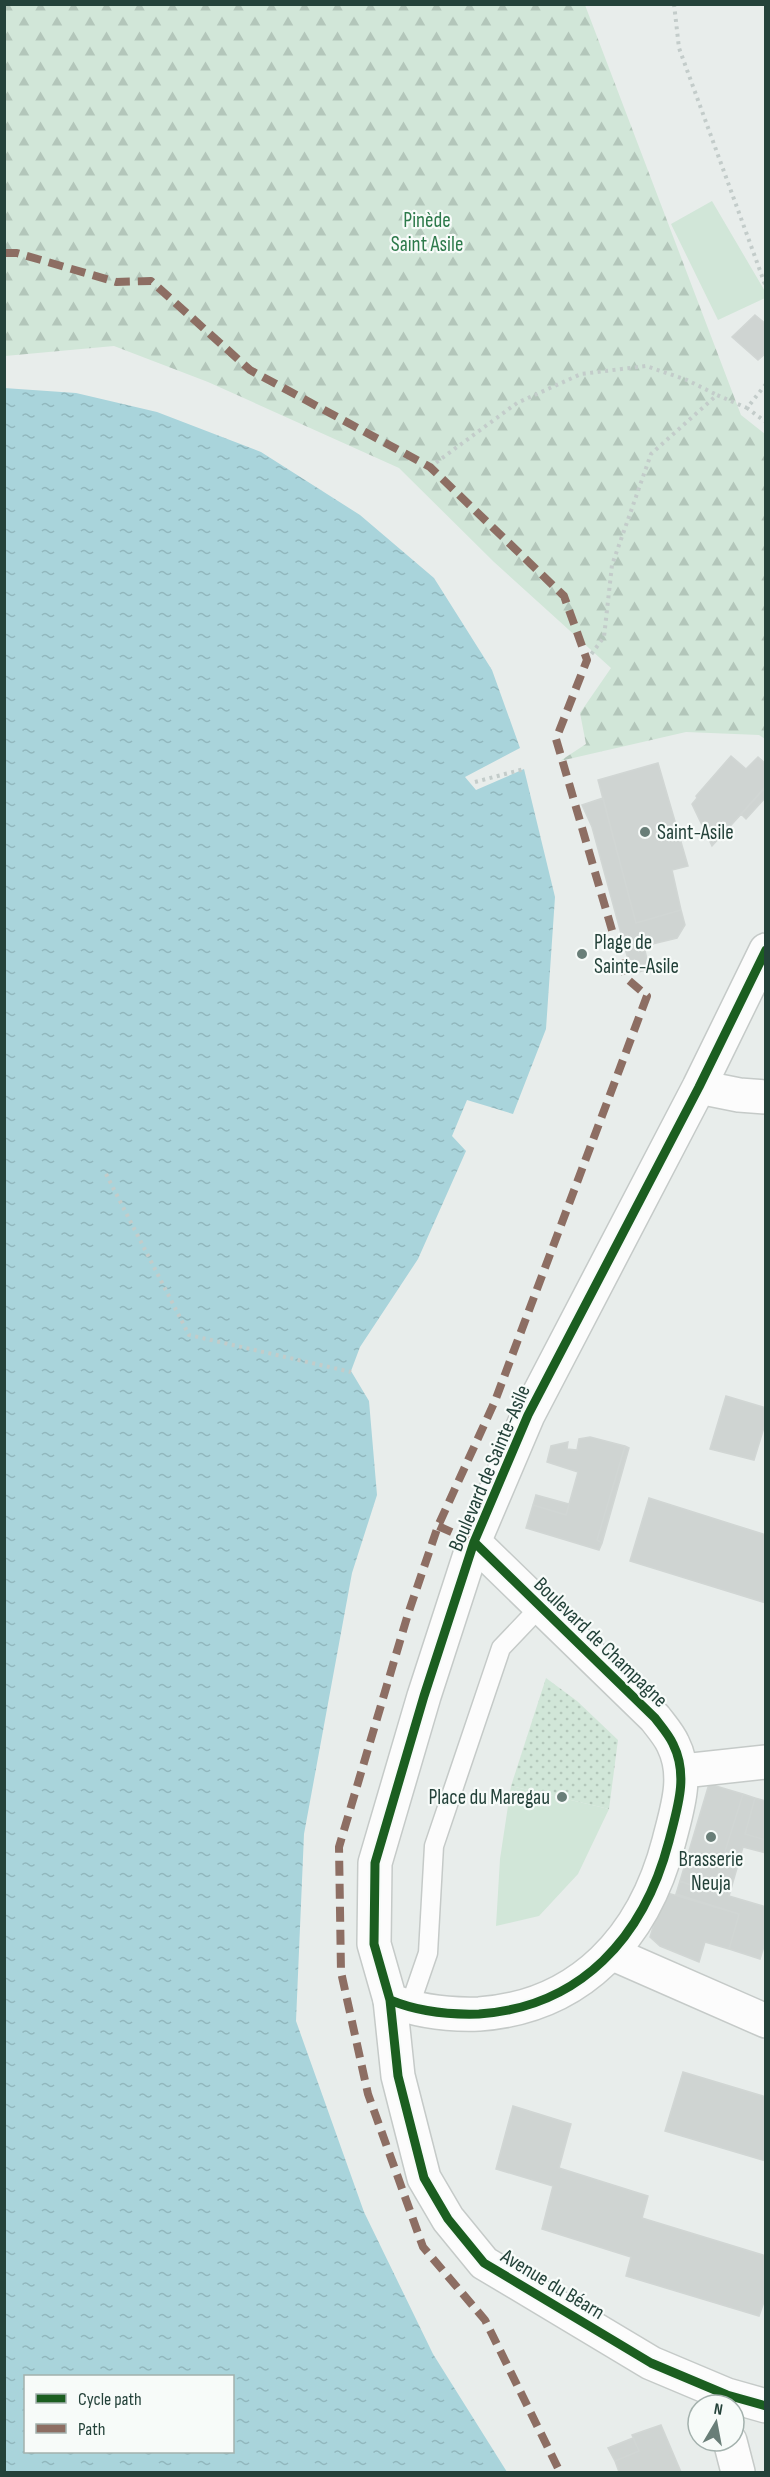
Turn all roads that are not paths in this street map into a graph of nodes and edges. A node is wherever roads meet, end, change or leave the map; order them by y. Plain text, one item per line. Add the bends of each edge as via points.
1 (765, 951) edge
2 (699, 1087) junction
3 (765, 1097) edge
4 (474, 1542) junction
5 (540, 1607) junction
6 (765, 1762) edge
7 (683, 1771) junction
8 (611, 1953) junction
9 (399, 2004) junction
10 (765, 2021) edge
11 (712, 2393) edge
12 (746, 2403) edge
13 (765, 2406) edge
14 (733, 2453) edge
15 (738, 2472) edge

1 - 2 street, Boulevard de Sainte-Asile
2 - 3 street
2 - 4 street, Boulevard de Sainte-Asile via 528,1415
4 - 5 street, Boulevard de Champagne
4 - 9 street, Boulevard de Sainte-Asile via 375,1863 374,1944
5 - 7 street, Boulevard de Champagne via 655,1718 673,1744
5 - 9 lane via 501,1648 435,1846 428,1953
6 - 7 street
7 - 8 street via 676,1813 652,1894 635,1924
8 - 9 street via 571,1988 540,2003 494,2013 451,2015
8 - 10 street
9 - 11 street, Avenue du Béarn via 398,2076 424,2178 448,2219 484,2264 651,2363
12 - 13 street, Avenue du Béarn
14 - 15 street

